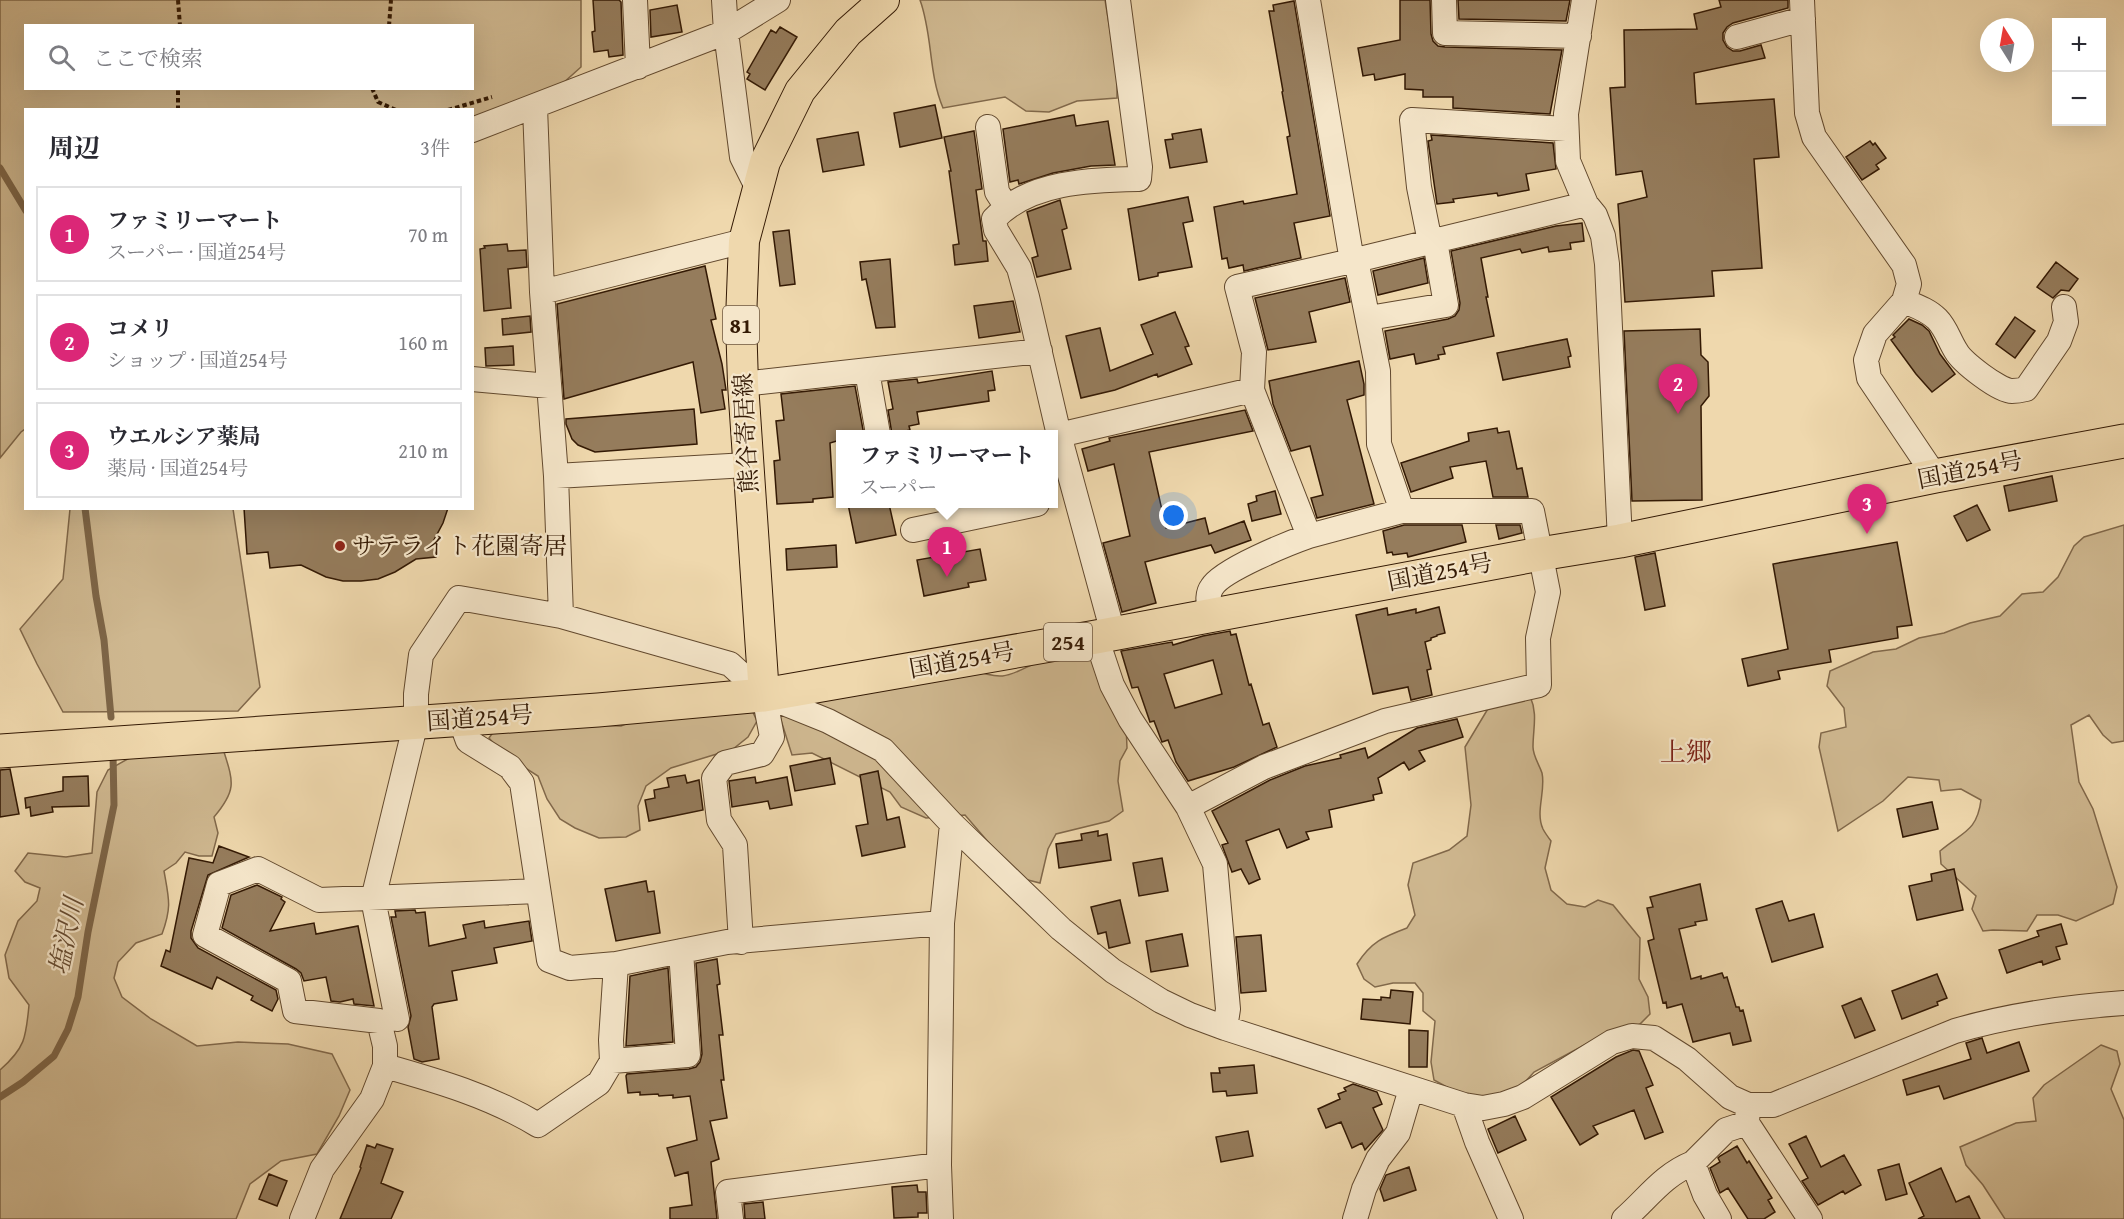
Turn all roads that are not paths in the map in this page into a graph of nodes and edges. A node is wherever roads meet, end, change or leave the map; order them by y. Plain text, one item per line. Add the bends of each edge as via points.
1 (635, 0) edge
2 (724, 0) edge
3 (778, 0) edge
4 (884, 0) edge
5 (1118, 0) edge
6 (1308, 0) edge
7 (1444, 0) edge
8 (1584, 0) edge
9 (1802, 10) edge
10 (726, 32) junction
11 (1579, 36) junction
12 (1737, 37) dead end
13 (638, 66) junction
14 (535, 107) junction
15 (988, 127) dead end
16 (474, 129) edge
17 (1566, 129) junction
18 (758, 189) junction
19 (1586, 204) junction
20 (1006, 206) junction
21 (744, 241) junction
22 (1432, 242) junction
23 (1354, 261) junction
24 (542, 292) junction
25 (1904, 301) junction
26 (2064, 307) dead end
27 (1369, 318) junction
28 (1040, 351) junction
29 (867, 371) junction
30 (474, 379) edge
31 (743, 384) junction
32 (549, 386) junction
33 (1252, 390) junction
34 (877, 430) edge
35 (1058, 430) edge
36 (1058, 431) edge
37 (1059, 435) junction
38 (2124, 441) edge
39 (747, 465) junction
40 (556, 476) junction
41 (1935, 476) junction
42 (1065, 498) edge
43 (1018, 508) edge
44 (1402, 511) junction
45 (913, 530) dead end
46 (1309, 536) junction
47 (1620, 541) junction
48 (1540, 554) junction
49 (1210, 615) junction
50 (561, 616) junction
51 (1105, 635) junction
52 (764, 695) junction
53 (460, 719) junction
54 (416, 722) junction
55 (0, 751) edge
56 (1188, 807) junction
57 (952, 824) junction
58 (538, 891) junction
59 (373, 899) junction
60 (942, 923) junction
61 (741, 942) junction
62 (681, 951) junction
63 (616, 964) junction
64 (2124, 1003) edge
65 (397, 1019) dead end
66 (1225, 1028) junction
67 (612, 1061) junction
68 (385, 1066) junction
69 (1411, 1089) junction
70 (1464, 1105) junction
71 (1747, 1114) junction
72 (1693, 1163) junction
73 (939, 1166) junction
74 (302, 1219) edge
75 (731, 1219) edge
76 (941, 1219) edge
77 (1355, 1219) edge
78 (1511, 1219) edge
79 (1624, 1219) edge
80 (1719, 1219) edge
81 (1810, 1219) edge

1 - 13 street
2 - 10 street
3 - 10 street
4 - 18 main road, 熊谷寄居線 / 81 via 848,32 800,91 765,162
5 - 20 street via 1139,179 1064,184
6 - 23 street
7 - 11 street via 1445,33
8 - 11 street
9 - 12 street
9 - 25 street via 1807,113 1814,137 1904,265 1910,284
10 - 13 street
10 - 18 street via 742,157
11 - 17 street
13 - 14 street
14 - 16 street
14 - 24 street
15 - 20 street via 997,192
17 - 19 street via 1568,161
17 - 22 street via 1412,120 1419,187
18 - 21 main road, 熊谷寄居線 / 81
19 - 22 street
19 - 47 street via 1603,236 1607,264
20 - 28 street via 994,219 996,230 1018,268
21 - 24 street
21 - 31 main road, 熊谷寄居線 / 81
22 - 23 street
22 - 27 street via 1446,305
23 - 27 street
23 - 33 street via 1237,287 1254,352
24 - 32 street
25 - 26 street via 1928,311 1949,335 1957,353 1975,370 2012,391 2026,389 2059,341 2066,322
25 - 41 street via 1875,334 1866,360 1869,378
27 - 44 street via 1378,371 1379,444
28 - 29 street
28 - 35 street
29 - 31 street
29 - 34 street
30 - 32 street
31 - 39 main road, 熊谷寄居線 / 81
32 - 40 street
33 - 37 street
33 - 46 street
36 - 37 street
37 - 42 street
38 - 41 highway, 国道254号 / 254
39 - 40 street
39 - 52 main road, 熊谷寄居線 / 81
40 - 50 street
41 - 47 highway, 国道254号 / 254
42 - 51 street
43 - 45 street
44 - 46 street
44 - 48 street via 1532,512
46 - 49 street via 1234,569 1213,584 1208,595
47 - 48 highway, 国道254号 / 254
48 - 49 highway, 国道254号 / 254
48 - 56 street via 1548,592 1538,638 1539,685 1385,721 1264,767
49 - 51 highway, 国道254号 / 254
50 - 52 street via 730,664
50 - 54 street via 459,598 421,655
51 - 52 highway, 国道254号 / 254
51 - 56 street via 1112,685
52 - 53 highway, 国道254号 / 254
52 - 57 street via 828,721 883,750
52 - 61 street via 772,737 762,754 725,763 714,778 720,820 735,845
53 - 54 highway, 国道254号 / 254
53 - 58 street via 468,741 510,767 522,783
54 - 55 highway, 国道254号 / 254
54 - 59 street
56 - 66 street via 1215,864 1228,1009
57 - 60 street
57 - 66 street via 1061,928 1113,970 1161,1001
58 - 59 street
58 - 63 street via 549,960 570,968
59 - 65 street
59 - 68 street via 319,900 258,868 219,884 206,935 289,981 295,1011 379,1021
60 - 61 street
60 - 73 street
61 - 62 street
62 - 63 street
62 - 67 street via 688,1055
63 - 67 street
64 - 71 street via 2080,1006 1955,1031
66 - 69 street
67 - 68 street via 598,1083 538,1125 511,1109 449,1084
68 - 74 street via 372,1099 322,1169
69 - 70 street
69 - 77 street via 1398,1133 1378,1159
70 - 71 street via 1483,1108 1523,1097 1612,1042 1632,1036 1654,1038 1687,1059
70 - 78 street
71 - 72 street
71 - 81 street
72 - 79 street via 1676,1170
72 - 80 street
73 - 75 street via 728,1192
73 - 76 street

